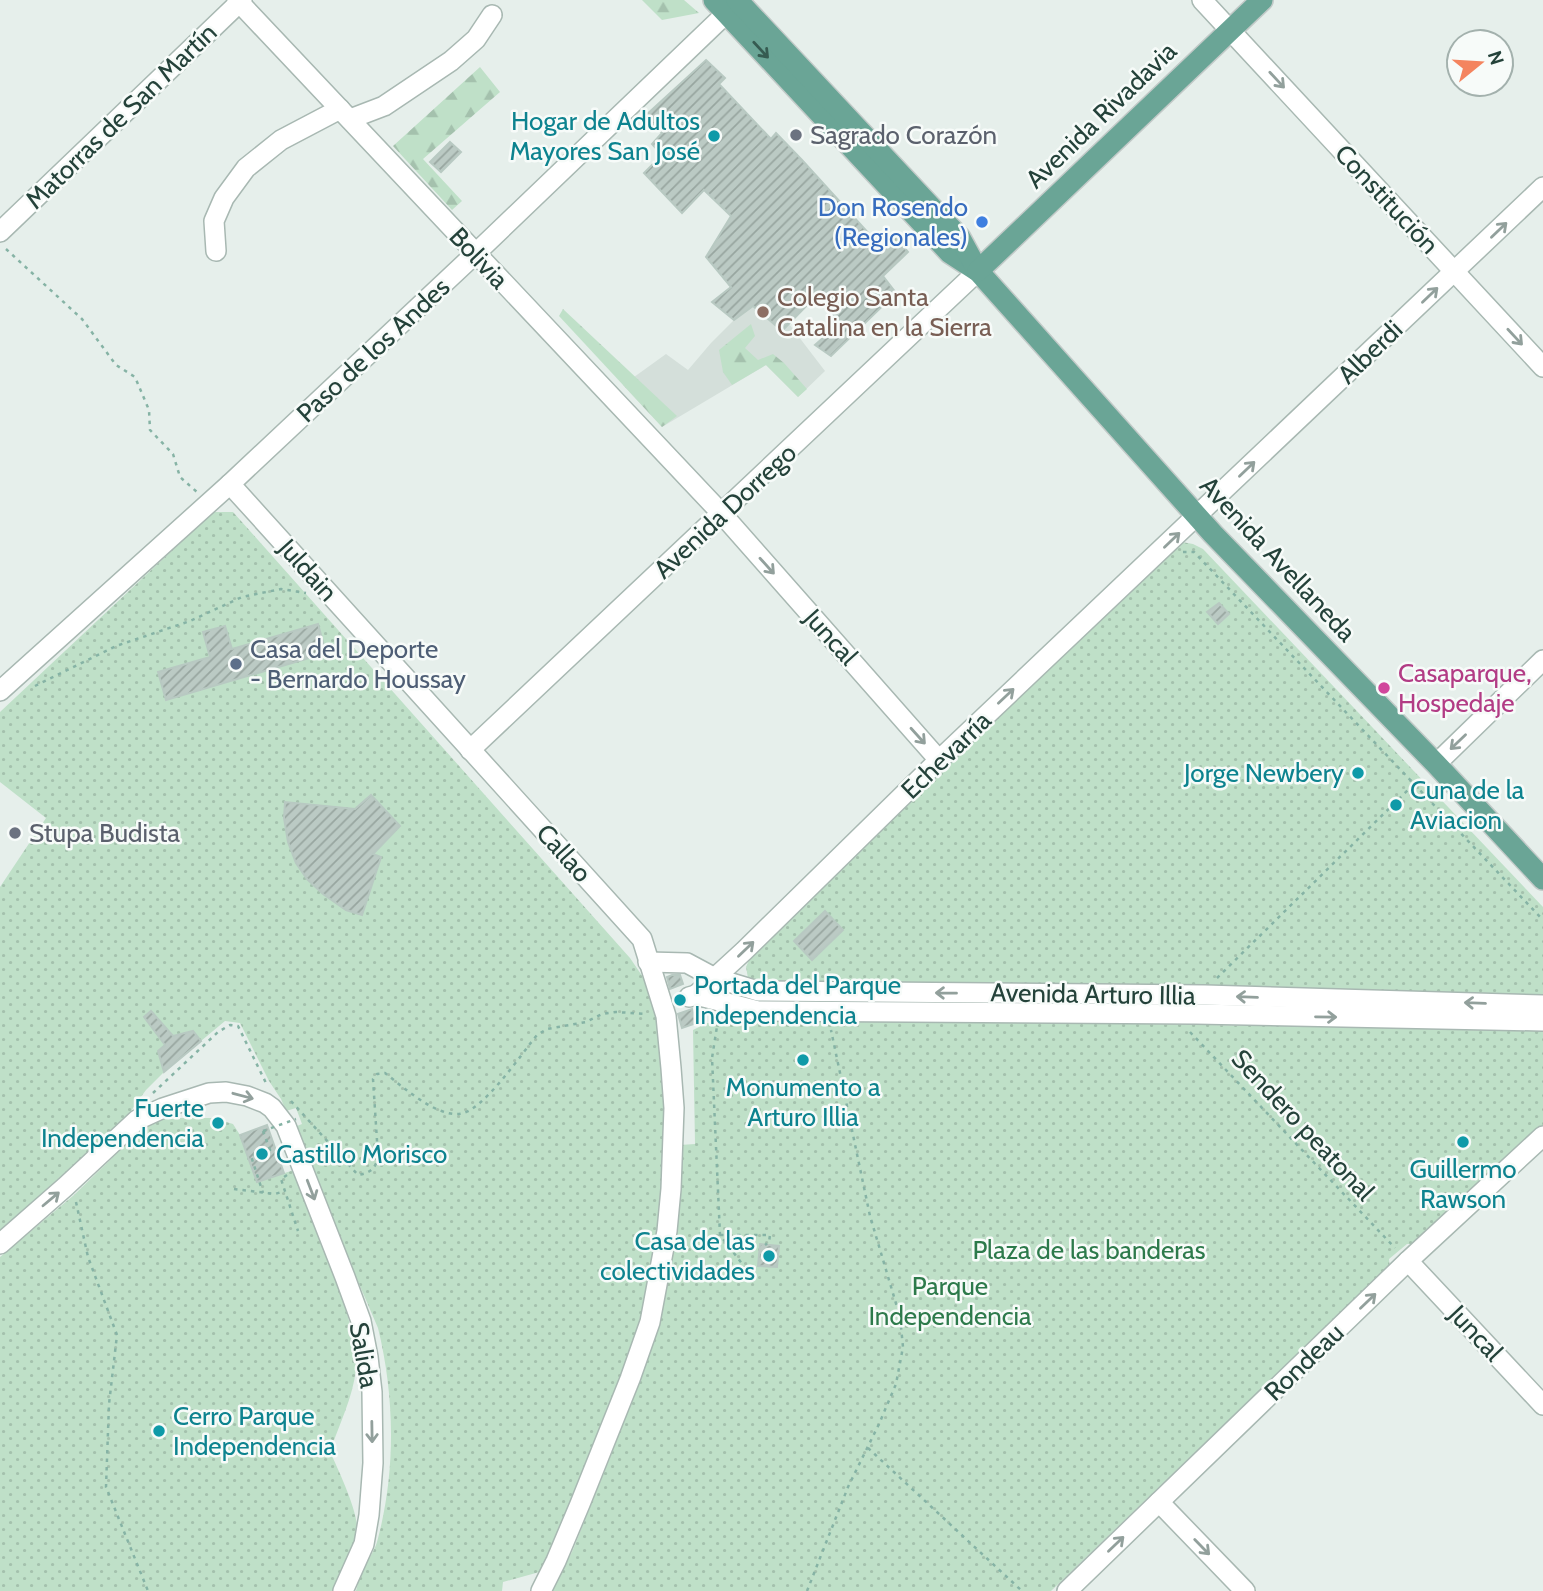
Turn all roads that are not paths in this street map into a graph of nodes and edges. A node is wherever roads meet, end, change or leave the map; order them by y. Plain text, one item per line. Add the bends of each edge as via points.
1 (1202, 0) edge
2 (1262, 0) edge
3 (240, 1) edge
4 (732, 3) edge
5 (492, 15) dead end
6 (1231, 30) junction
7 (345, 114) junction
8 (1543, 187) edge
9 (0, 232) edge
10 (216, 251) dead end
11 (475, 254) junction
12 (978, 271) junction
13 (1455, 272) junction
14 (1543, 367) edge
15 (230, 484) junction
16 (722, 514) junction
17 (1197, 516) junction
18 (1543, 660) edge
19 (0, 691) edge
20 (470, 750) junction
21 (939, 760) junction
22 (1436, 764) junction
23 (1543, 879) edge
24 (648, 962) junction
25 (715, 978) junction
26 (677, 1003) junction
27 (1543, 1005) edge
28 (1543, 1021) edge
29 (1543, 1136) edge
30 (0, 1244) edge
31 (1408, 1261) junction
32 (1543, 1405) edge
33 (1160, 1503) junction
34 (343, 1591) edge
35 (541, 1591) edge
36 (1067, 1591) edge
37 (1245, 1591) edge

1 - 6 street, Constitución
2 - 6 main road, Avenida Rivadavia
3 - 7 street, Bolivia
3 - 9 street, Matorras de San Martín
4 - 11 street, Paso de los Andes
4 - 12 main road, Avenida Avellaneda via 960,239
5 - 7 street via 476,39 451,61 384,106
6 - 12 main road, Avenida Rivadavia
6 -> 13 street, Constitución
7 - 10 street via 281,140 246,168 214,221
7 - 11 street, Bolivia
13 -> 8 street, Alberdi
11 - 15 street, Paso de los Andes
11 - 16 street, Bolivia
12 - 16 street, Avenida Dorrego
12 - 17 main road, Avenida Avellaneda
13 -> 14 street, Constitución
17 -> 13 street, Alberdi
15 - 19 street, Paso de los Andes
15 - 20 street, Juldain
16 - 20 street, Avenida Dorrego
16 -> 21 street, Juncal
21 -> 17 street, Echevarría
17 - 22 main road, Avenida Avellaneda
18 -> 22 street
20 - 24 street, Callao via 642,939
25 -> 21 street, Echevarría
22 - 23 main road, Avenida Avellaneda
24 - 25 street, Avenida Arturo Illia via 687,963
24 - 26 street, Callao
25 - 26 street, Echevarría
27 -> 25 street, Avenida Arturo Illia via 1205,995 758,990
26 -> 28 street, Avenida Arturo Illia via 758,1011
26 - 35 street, Callao via 672,1177 650,1322
29 - 31 street, Rondeau
30 -> 34 street, Salida via 137,1120 163,1108 226,1092 265,1103 291,1123 361,1321 372,1392 369,1515 364,1544
31 - 32 street, Juncal
33 -> 31 street, Rondeau
36 -> 33 street, Rondeau
33 -> 37 street

